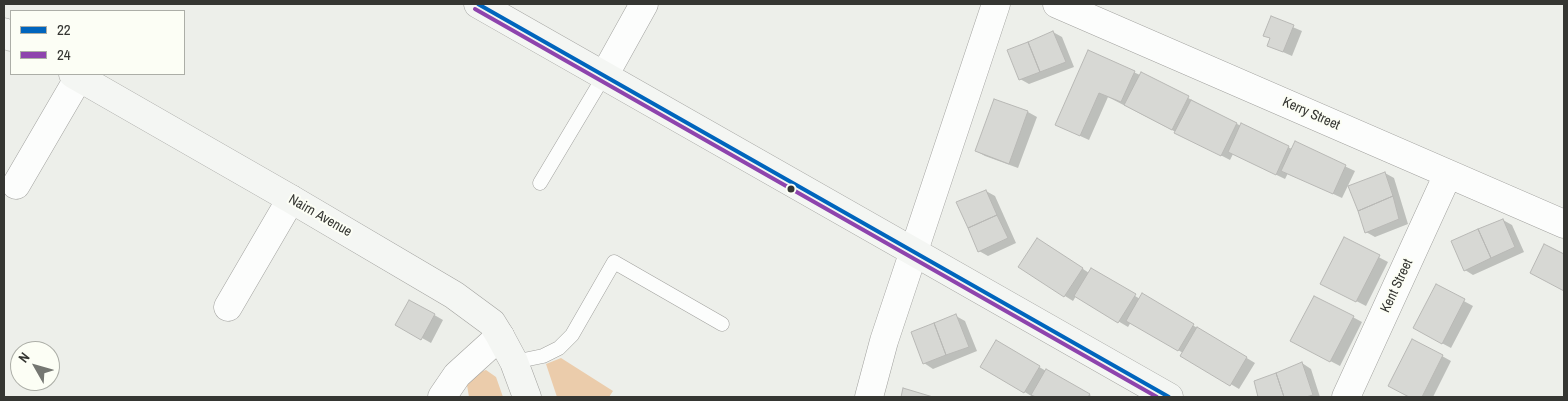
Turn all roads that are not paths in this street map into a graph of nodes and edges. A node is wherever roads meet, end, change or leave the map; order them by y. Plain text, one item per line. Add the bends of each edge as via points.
1 (478, 4) edge
2 (644, 4) edge
3 (996, 4) edge
4 (1057, 4) edge
5 (76, 76) edge
6 (604, 76) junction
7 (1448, 174) junction
8 (540, 184) dead end
9 (16, 185) dead end
10 (291, 199) junction
11 (1564, 224) edge
12 (913, 250) junction
13 (228, 307) dead end
14 (722, 324) dead end
15 (500, 336) junction
16 (514, 362) junction
17 (442, 397) edge
18 (527, 397) edge
19 (869, 397) edge
20 (1169, 397) edge
21 (1346, 397) edge

1 - 6 street
2 - 6 street
3 - 12 street
4 - 7 street, Kerry Street
5 - 9 street
5 - 10 street, Nairn Avenue
6 - 8 lane
6 - 12 street
7 - 11 street, Kerry Street
7 - 21 street, Kent Street
10 - 13 street
10 - 15 street, Nairn Avenue via 454,295 492,324
12 - 19 street
12 - 20 street
14 - 16 lane via 614,262 572,335 559,348 543,356
15 - 16 street, Nairn Avenue
15 - 17 street via 456,374
16 - 18 street, Nairn Avenue

